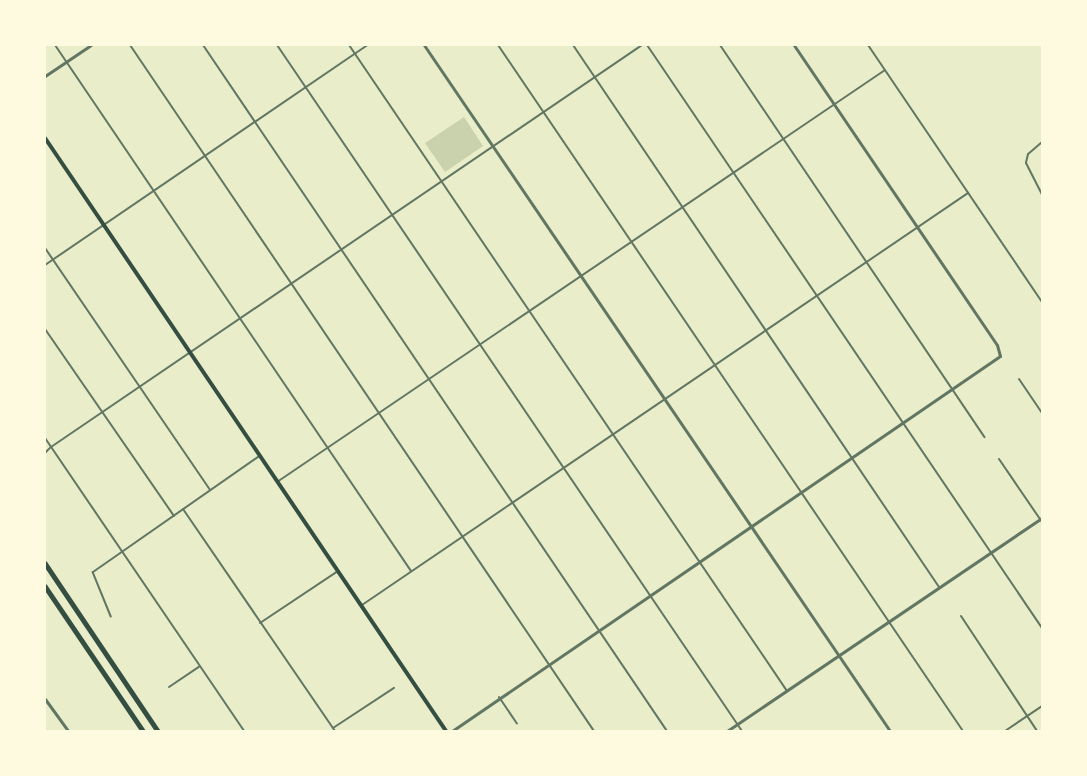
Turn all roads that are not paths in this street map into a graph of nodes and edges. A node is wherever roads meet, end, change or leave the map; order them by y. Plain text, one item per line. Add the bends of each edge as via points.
1 (55, 45) edge
2 (91, 45) edge
3 (129, 45) edge
4 (203, 45) edge
5 (277, 45) edge
6 (349, 45) edge
7 (368, 45) edge
8 (424, 45) edge
9 (498, 45) edge
10 (573, 45) edge
11 (642, 45) edge
12 (647, 45) edge
13 (720, 45) edge
14 (794, 45) edge
15 (868, 45) edge
16 (355, 53) junction
17 (66, 62) junction
18 (885, 70) junction
19 (45, 76) edge
20 (594, 77) junction
21 (306, 87) junction
22 (834, 104) junction
23 (543, 112) junction
24 (255, 122) junction
25 (45, 138) edge
26 (783, 139) junction
27 (1042, 142) edge
28 (493, 146) junction
29 (205, 156) junction
30 (733, 172) junction
31 (442, 180) junction
32 (154, 190) junction
33 (968, 193) junction
34 (1042, 194) edge
35 (682, 207) junction
36 (392, 215) junction
37 (104, 225) junction
38 (917, 228) junction
39 (631, 242) junction
40 (45, 248) edge
41 (341, 249) junction
42 (53, 259) junction
43 (867, 262) junction
44 (45, 265) edge
45 (580, 276) junction
46 (290, 284) junction
47 (817, 296) junction
48 (1042, 302) edge
49 (531, 309) junction
50 (240, 318) junction
51 (45, 329) edge
52 (765, 331) junction
53 (480, 344) junction
54 (190, 352) junction
55 (715, 365) junction
56 (429, 379) junction
57 (1019, 379) dead end
58 (140, 386) junction
59 (952, 391) junction
60 (664, 400) junction
61 (103, 411) junction
62 (379, 413) junction
63 (1042, 413) edge
64 (903, 424) junction
65 (614, 434) junction
66 (984, 437) dead end
67 (45, 438) edge
68 (51, 447) junction
69 (328, 447) junction
70 (45, 453) edge
71 (260, 456) junction
72 (999, 459) dead end
73 (852, 460) junction
74 (564, 468) junction
75 (277, 482) junction
76 (210, 490) junction
77 (803, 492) junction
78 (513, 503) junction
79 (183, 509) junction
80 (174, 516) junction
81 (1041, 520) edge
82 (751, 527) junction
83 (462, 537) junction
84 (123, 551) junction
85 (990, 552) junction
86 (701, 561) junction
87 (45, 563) edge
88 (338, 571) junction
89 (411, 571) junction
90 (93, 572) joint
91 (45, 586) edge
92 (939, 587) junction
93 (650, 595) junction
94 (362, 605) junction
95 (111, 616) dead end
96 (961, 616) dead end
97 (890, 621) junction
98 (261, 623) junction
99 (1042, 628) edge
100 (598, 630) junction
101 (838, 656) junction
102 (549, 664) junction
103 (200, 666) junction
104 (169, 687) dead end
105 (394, 688) dead end
106 (787, 691) junction
107 (500, 697) junction
108 (45, 699) edge
109 (1042, 706) edge
110 (1027, 716) junction
111 (517, 724) dead end
112 (737, 724) junction
113 (334, 730) edge
114 (68, 731) edge
115 (143, 731) edge
116 (158, 731) edge
117 (244, 731) edge
118 (446, 731) edge
119 (452, 731) edge
120 (594, 731) edge
121 (667, 731) edge
122 (727, 731) edge
123 (742, 731) edge
124 (890, 731) edge
125 (963, 731) edge
126 (1005, 731) edge
127 (1037, 731) edge

1 - 17 street
2 - 17 street
3 - 29 street
4 - 24 street
5 - 21 street
6 - 16 street
7 - 16 street
8 - 28 street
9 - 23 street
10 - 20 street
11 - 20 street
12 - 30 street
13 - 26 street
14 - 22 street
15 - 18 street
16 - 21 street
16 - 31 street
17 - 19 street
17 - 32 street
18 - 22 street
18 - 33 street
20 - 23 street
20 - 35 street
21 - 24 street
21 - 36 street
22 - 26 street
22 - 38 street
23 - 28 street
23 - 39 street
24 - 29 street
24 - 41 street
25 - 37 main road
26 - 30 street
26 - 43 street
27 - 34 street via 1028,154 1026,164
28 - 31 street
28 - 45 street
29 - 32 street
29 - 46 street
30 - 35 street
30 - 47 street
31 - 36 street
31 - 49 street
32 - 37 street
32 - 50 street
33 - 38 street
33 - 48 street
35 - 39 street
35 - 52 street
36 - 41 street
36 - 53 street
37 - 42 street
37 - 54 main road
38 - 43 street
38 - 59 street via 1000,355
39 - 45 street
39 - 55 street
40 - 42 street
41 - 46 street
41 - 56 street
42 - 44 street
42 - 58 street
43 - 47 street
43 - 59 street
45 - 49 street
45 - 60 street
46 - 50 street
46 - 62 street
47 - 52 street
47 - 64 street
49 - 53 street
49 - 65 street
50 - 54 street
50 - 69 street
51 - 61 street
52 - 55 street
52 - 73 street
53 - 56 street
53 - 74 street
54 - 58 street
54 - 71 main road
55 - 60 street
55 - 77 street
56 - 62 street
56 - 78 street
57 - 63 street
58 - 61 street
58 - 76 street
59 - 64 street
59 - 66 street
60 - 65 street
60 - 82 street
61 - 68 street
61 - 80 street
62 - 69 street
62 - 83 street
64 - 73 street
64 - 85 street
65 - 74 street
65 - 86 street
67 - 68 street
68 - 70 lane
68 - 84 street
69 - 75 street
69 - 89 street
71 - 75 main road
71 - 76 street
72 - 81 street
73 - 77 street
73 - 92 street
74 - 78 street
74 - 93 street
75 - 88 main road
76 - 79 street
77 - 82 street
77 - 97 street
78 - 83 street
78 - 100 street
79 - 80 street
79 - 98 street
80 - 84 street
81 - 85 street
82 - 86 street
82 - 101 street
83 - 89 street
83 - 102 street
84 - 90 street
84 - 103 street
85 - 92 street
85 - 99 street
86 - 93 street
86 - 106 street
87 - 116 highway
88 - 94 main road
88 - 98 street
89 - 94 street
90 - 95 lane
91 - 115 highway
92 - 97 street
93 - 100 street
93 - 112 street
94 - 118 main road
96 - 110 street
97 - 101 street
97 - 125 street
98 - 113 street
100 - 102 street
100 - 121 street
101 - 106 street
101 - 124 street
102 - 107 street
102 - 120 street
103 - 104 street
103 - 117 street
105 - 113 street
106 - 112 street
107 - 111 street
107 - 119 street
108 - 114 street
109 - 110 street
110 - 126 street
110 - 127 street
112 - 122 street
112 - 123 street

